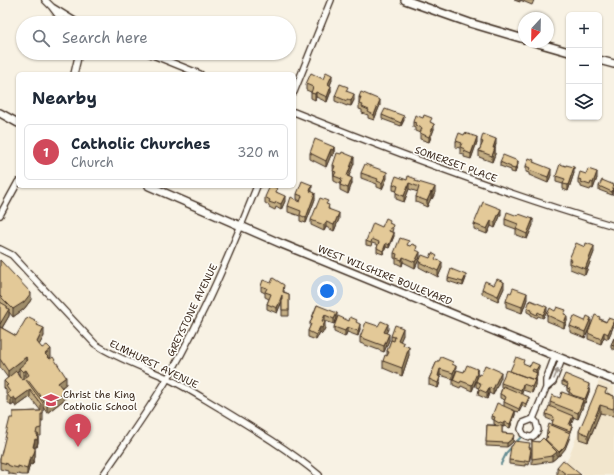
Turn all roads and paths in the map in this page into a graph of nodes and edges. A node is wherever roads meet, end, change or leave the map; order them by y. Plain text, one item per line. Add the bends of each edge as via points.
1 (45, 0) edge
2 (331, 0) edge
3 (405, 0) edge
4 (52, 7) junction
5 (59, 16) edge
6 (67, 16) edge
7 (518, 37) edge
8 (554, 48) edge
9 (566, 51) edge
10 (77, 60) edge
11 (165, 60) edge
12 (602, 61) edge
13 (614, 64) edge
14 (74, 72) edge
15 (195, 72) edge
16 (296, 87) edge
17 (0, 113) edge
18 (296, 113) edge
19 (16, 122) edge
20 (16, 186) edge
21 (154, 188) edge
22 (256, 188) edge
23 (0, 215) edge
24 (241, 226) junction
25 (614, 226) edge
26 (0, 248) edge
27 (559, 357) junction
28 (168, 378) junction
29 (614, 380) edge
30 (534, 419) dead end
31 (103, 475) edge
32 (319, 475) edge

1 - 4 street
2 - 16 street
3 - 7 street
4 - 5 street
4 - 6 street
8 - 9 street
10 - 14 street
11 - 15 street
12 - 13 street
17 - 19 street
18 - 25 street, SOMERSET PLACE via 482,183
20 - 23 street
21 - 24 street, WEST WILSHIRE BOULEVARD
22 - 24 street, GREYSTONE AVENUE
24 - 27 street, WEST WILSHIRE BOULEVARD
24 - 28 street, GREYSTONE AVENUE via 206,306
26 - 28 street, ELMHURST AVENUE via 12,255 95,344 122,359
27 - 29 street, WEST WILSHIRE BOULEVARD
27 - 30 street via 546,380 546,388
28 - 31 street, GREYSTONE AVENUE
28 - 32 street, ELMHURST AVENUE via 257,431

